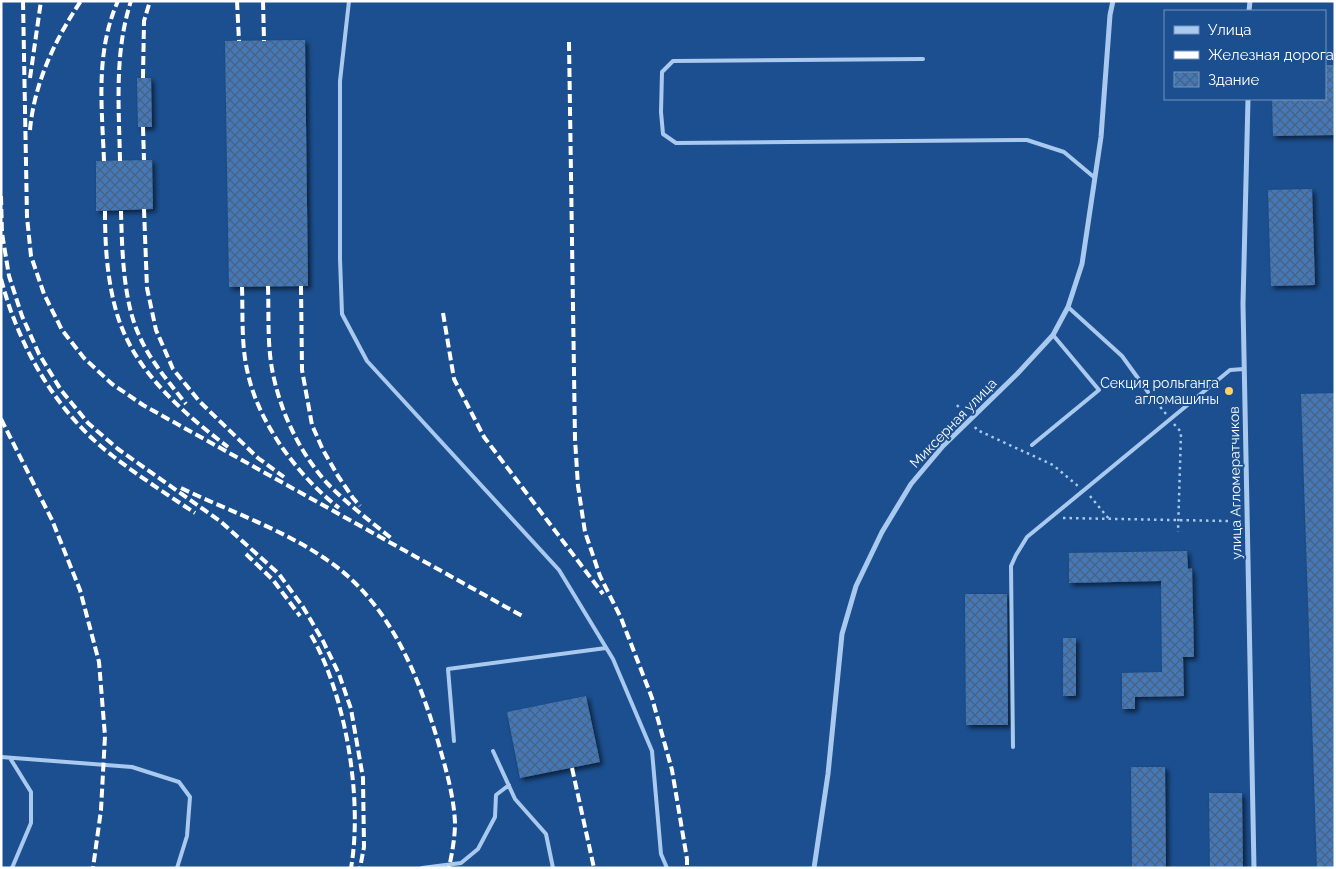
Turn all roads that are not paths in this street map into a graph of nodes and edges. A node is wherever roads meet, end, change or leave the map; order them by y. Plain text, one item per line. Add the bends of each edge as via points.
1 (349, 1) edge
2 (1113, 1) edge
3 (923, 59) dead end
4 (1248, 100) edge
5 (1095, 178) junction
6 (1068, 307) junction
7 (1052, 335) junction
8 (1244, 369) junction
9 (1148, 392) road end
10 (1032, 445) dead end
11 (606, 648) junction
12 (454, 741) dead end
13 (1014, 747) dead end
14 (493, 751) dead end
15 (1, 757) edge
16 (10, 758) junction
17 (509, 785) junction
18 (12, 868) edge
19 (177, 868) edge
20 (422, 868) edge
21 (553, 868) edge
22 (667, 868) edge
23 (814, 868) edge
24 (1254, 868) edge

1 - 11 lane via 340,81 342,314 367,361 559,570
2 - 5 street, Миксерная улица
3 - 5 lane via 673,61 662,72 663,134 676,143 1027,140 1064,152
4 - 8 street, улица Агломератчиков
5 - 6 street, Миксерная улица via 1082,264
6 - 7 street, Миксерная улица
6 - 9 lane via 1122,356
7 - 10 lane via 1099,390
7 - 23 street, Миксерная улица via 943,446 911,484 882,532 856,586 842,634 828,774
8 - 13 lane via 1230,370 1027,537 1016,555 1011,566
8 - 24 street, улица Агломератчиков
11 - 12 lane via 448,669
11 - 22 lane via 652,752 661,854
14 - 17 lane
15 - 16 lane
16 - 18 lane via 31,792 31,823
16 - 19 lane via 132,767 179,782 190,797 187,836
17 - 20 lane via 496,795 495,817 478,849 461,863
17 - 21 lane via 515,798 546,834

